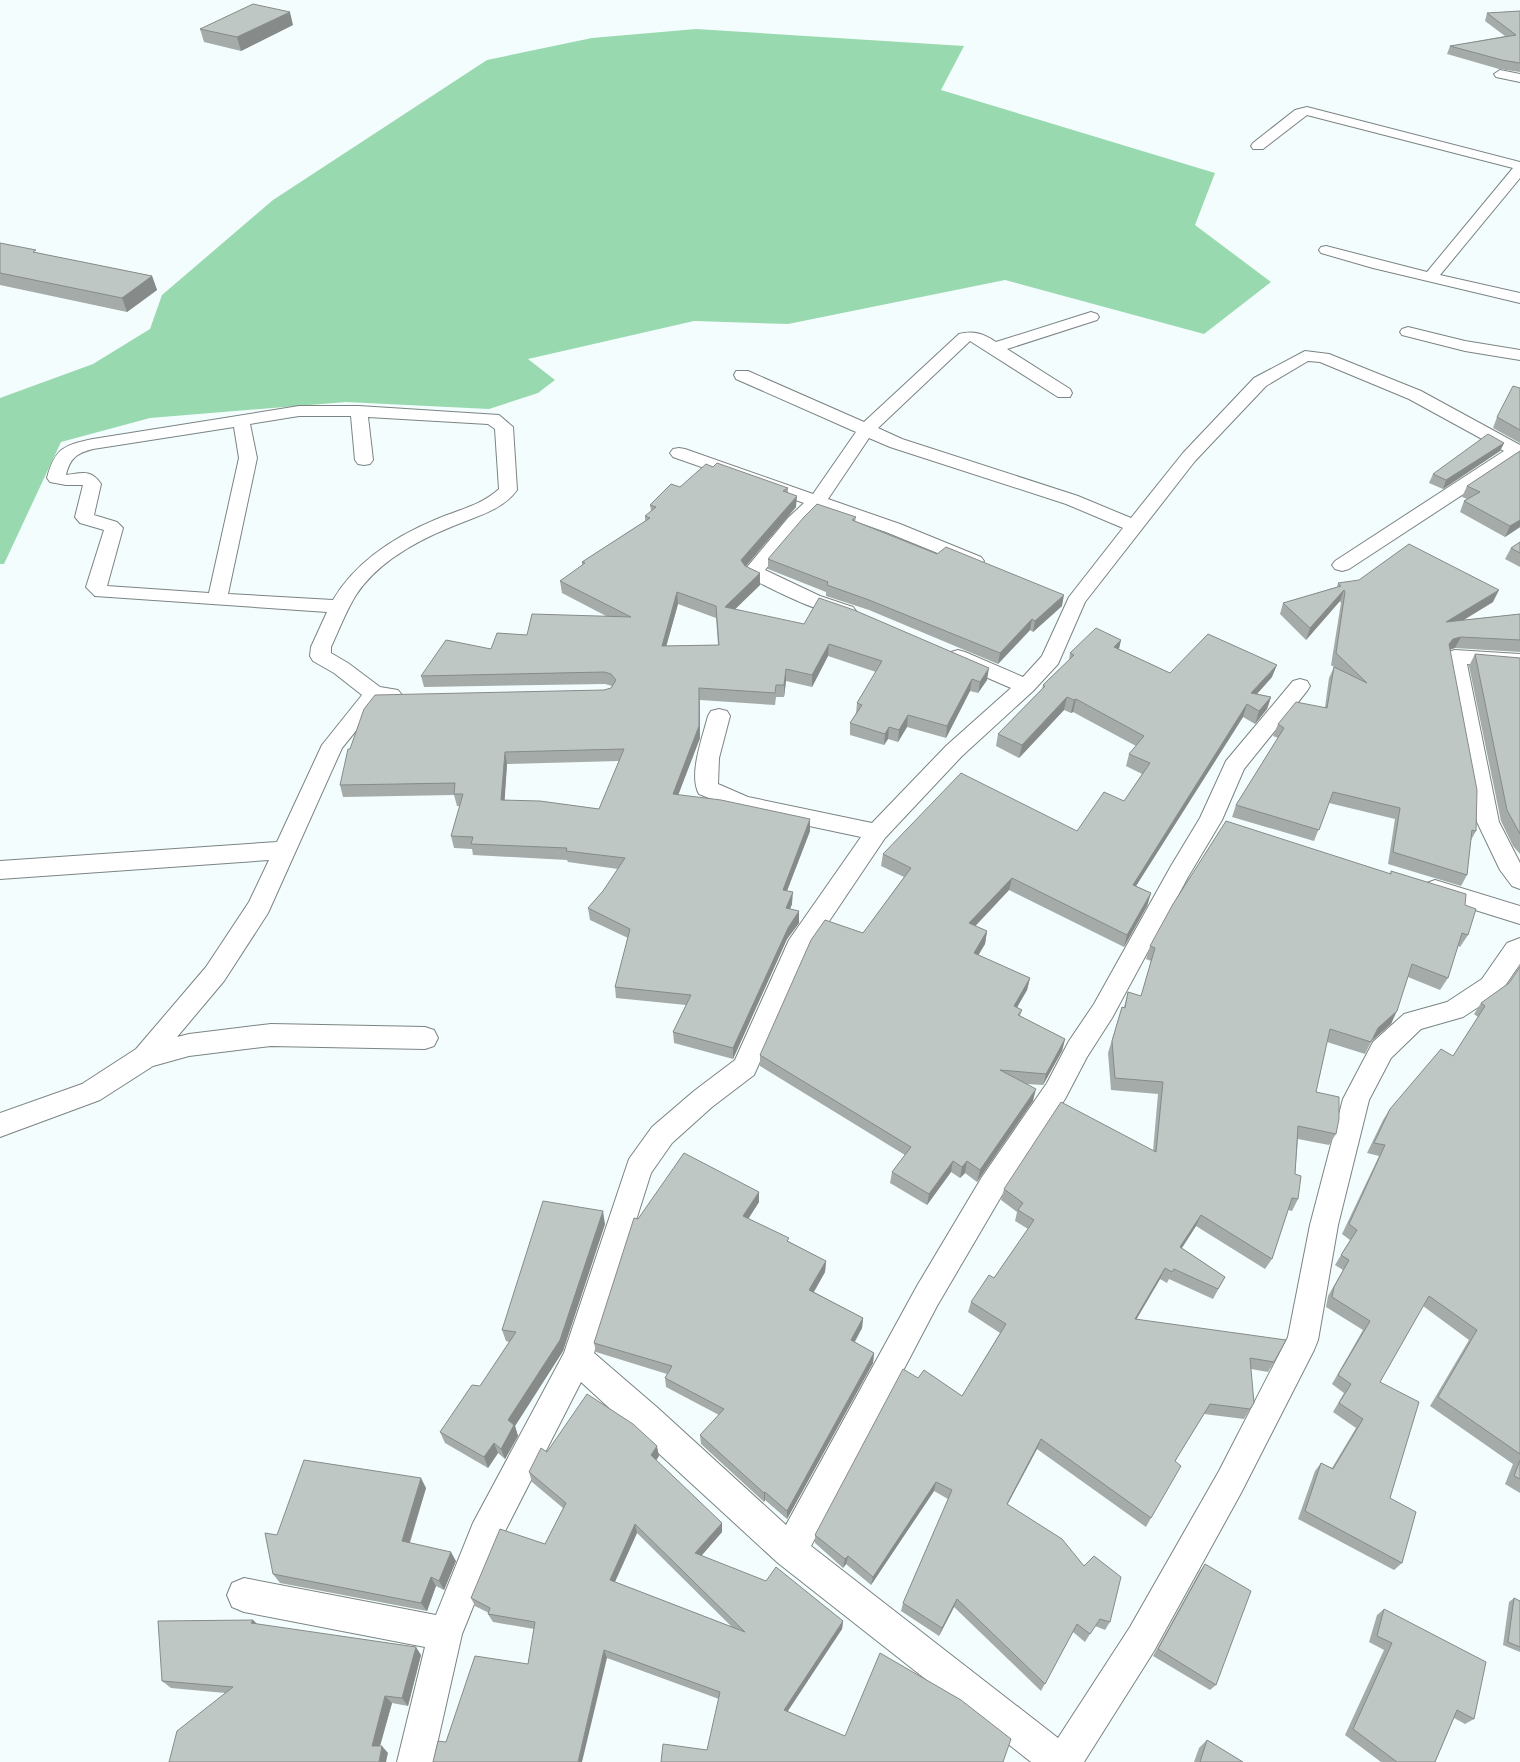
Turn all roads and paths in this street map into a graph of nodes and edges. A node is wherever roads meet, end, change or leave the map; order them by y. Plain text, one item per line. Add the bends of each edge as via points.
1 (1500, 74) edge
2 (1520, 78) edge
3 (1258, 146) dead end
4 (1520, 167) edge
5 (1326, 250) dead end
6 (1430, 278) junction
7 (1520, 298) edge
8 (1091, 317) dead end
9 (1408, 332) dead end
10 (995, 348) junction
11 (1520, 355) edge
12 (742, 375) dead end
13 (1064, 393) dead end
14 (359, 411) junction
15 (241, 420) junction
16 (866, 430) junction
17 (1518, 451) edge
18 (679, 454) dead end
19 (364, 460) dead end
20 (817, 501) junction
21 (1136, 526) junction
22 (1342, 566) dead end
23 (994, 568) edge
24 (217, 600) junction
25 (340, 607) junction
26 (861, 616) edge
27 (944, 651) edge
28 (1520, 661) edge
29 (1026, 686) junction
30 (1300, 686) dead end
31 (375, 694) junction
32 (410, 696) edge
33 (719, 716) dead end
34 (876, 832) junction
35 (285, 850) junction
36 (1516, 869) edge
37 (0, 870) edge
38 (1419, 884) edge
39 (1520, 915) edge
40 (1520, 948) edge
41 (425, 1038) dead end
42 (145, 1057) junction
43 (0, 1125) edge
44 (577, 1358) junction
45 (790, 1551) junction
46 (244, 1595) dead end
47 (445, 1634) junction
48 (415, 1762) edge
49 (1062, 1762) edge

1 - 2 street
3 - 4 street via 1307,111
4 - 6 street
5 - 6 street
6 - 7 street
8 - 10 street
9 - 11 street
10 - 13 street
10 - 16 street via 973,336 965,337
12 - 16 street
14 - 15 street via 299,411
14 - 19 street
14 - 25 street via 482,418 500,422 504,427 508,490 492,503 433,528 377,560 348,591
15 - 24 street via 248,458
15 - 24 street via 78,448 61,458 56,478 86,478 91,481 84,517 114,528 96,587 102,592
16 - 20 street
16 - 21 street via 896,443 1072,500
17 - 21 street via 1415,396 1323,357 1304,356 1260,382 1189,457
17 - 22 street
18 - 20 street
20 - 23 street
20 - 26 street via 753,572 813,600
21 - 29 street via 1066,597 1051,659
24 - 25 street
25 - 31 street via 320,656
27 - 29 street
28 - 36 street via 1455,658 1488,822
29 - 34 street via 954,751
30 - 45 street via 1234,766 1220,822 1179,872 1056,1092 992,1186 926,1296
31 - 32 street
31 - 35 street via 333,745
33 - 34 street via 708,758 707,788 743,804
34 - 44 street via 798,947 745,1067 662,1135 639,1168
35 - 37 street
35 - 42 street via 259,906 215,974
38 - 39 street
40 - 49 street via 1491,986 1454,1010 1413,1021 1382,1050 1356,1099 1324,1225 1303,1340 1230,1482 1142,1639
41 - 42 street via 272,1035 189,1045
42 - 43 street via 91,1092
44 - 45 street
44 - 47 street via 485,1536
45 - 49 street
46 - 47 street
47 - 48 street

